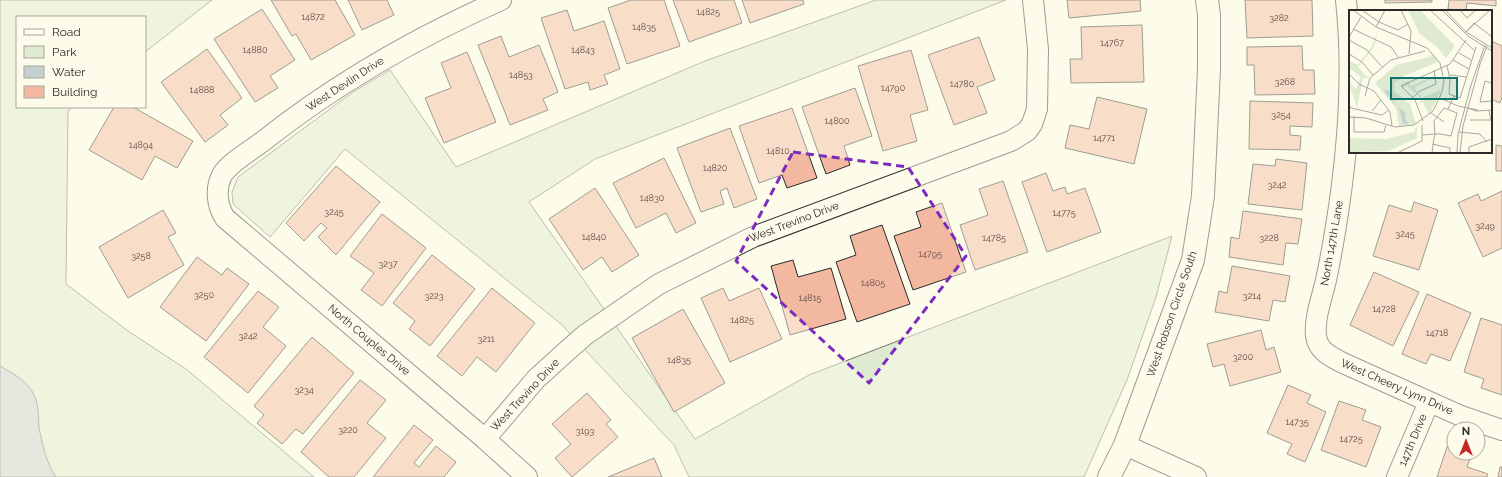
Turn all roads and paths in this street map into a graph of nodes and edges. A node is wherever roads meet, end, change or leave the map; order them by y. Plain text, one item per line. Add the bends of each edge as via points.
1 (501, 0) edge
2 (1033, 0) edge
3 (1207, 0) edge
4 (1346, 0) edge
5 (1348, 140) edge
6 (218, 199) joint
7 (1319, 346) joint
8 (1429, 402) junction
9 (1502, 430) edge
10 (485, 439) junction
11 (1125, 445) junction
12 (527, 477) edge
13 (1110, 477) edge
14 (1196, 477) edge
15 (1397, 477) edge

1 - 6 street, West Devlin Drive via 429,33 319,99 226,170 219,183
2 - 10 street, West Trevino Drive via 1038,49 1036,109 1032,124 1026,131 1011,141 753,238 659,284 585,335 568,350 536,379
3 - 11 street, West Robson Circle South via 1210,69 1203,196 1193,260
4 - 5 street, North 147th Lane via 1349,52
5 - 7 street, North 147th Lane via 1336,228 1317,318 1316,338
6 - 10 street, North Couples Drive via 221,213 225,218
7 - 8 street, West Cheery Lynn Drive via 1332,358
8 - 9 street, West Cheery Lynn Drive
8 - 15 street, 147th Drive
10 - 12 street, North Couples Drive
11 - 13 street, West Robson Circle South
11 - 14 street

